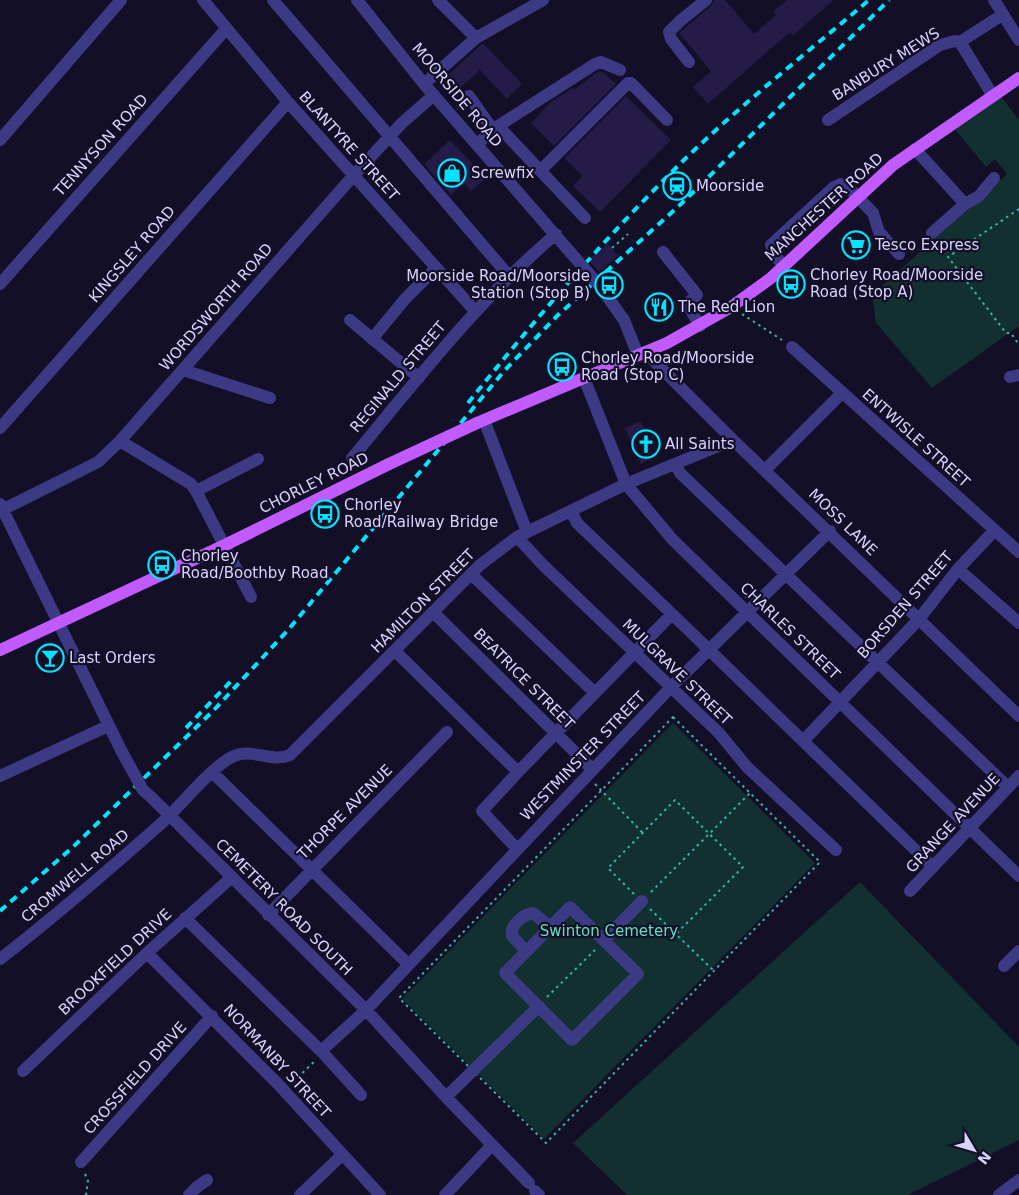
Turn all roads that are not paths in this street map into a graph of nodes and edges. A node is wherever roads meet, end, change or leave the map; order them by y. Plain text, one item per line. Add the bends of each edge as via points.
1 (121, 0) edge
2 (204, 0) edge
3 (273, 0) edge
4 (357, 0) edge
5 (438, 0) edge
6 (543, 0) edge
7 (706, 0) edge
8 (994, 0) edge
9 (1002, 15) junction
10 (226, 29) junction
11 (476, 38) junction
12 (1019, 40) edge
13 (960, 42) junction
14 (690, 62) dead end
15 (620, 70) dead end
16 (1019, 78) edge
17 (424, 84) junction
18 (434, 95) junction
19 (469, 96) dead end
20 (993, 96) junction
21 (288, 102) junction
22 (667, 120) dead end
23 (828, 120) dead end
24 (495, 128) junction
25 (391, 135) junction
26 (0, 140) edge
27 (477, 144) junction
28 (915, 149) junction
29 (542, 169) junction
30 (354, 175) junction
31 (994, 178) dead end
32 (858, 196) junction
33 (965, 204) junction
34 (585, 218) dead end
35 (932, 233) dead end
36 (556, 234) junction
37 (664, 252) dead end
38 (899, 254) dead end
39 (784, 266) junction
40 (436, 268) junction
41 (509, 276) junction
42 (0, 284) edge
43 (474, 311) junction
44 (350, 320) dead end
45 (700, 326) junction
46 (372, 339) junction
47 (792, 347) road end
48 (642, 353) junction
49 (183, 370) junction
50 (419, 378) junction
51 (584, 378) junction
52 (842, 392) junction
53 (270, 398) dead end
54 (481, 421) junction
55 (0, 428) edge
56 (733, 440) junction
57 (120, 441) junction
58 (352, 458) dead end
59 (258, 459) dead end
60 (676, 464) junction
61 (765, 470) junction
62 (626, 484) junction
63 (196, 491) junction
64 (1, 508) edge
65 (571, 511) junction
66 (994, 530) junction
67 (830, 532) junction
68 (522, 535) junction
69 (225, 545) junction
70 (1019, 552) edge
71 (958, 569) junction
72 (471, 574) junction
73 (786, 574) junction
74 (251, 597) dead end
75 (747, 611) junction
76 (433, 612) junction
77 (672, 614) junction
78 (919, 619) junction
79 (59, 623) junction
80 (1019, 623) edge
81 (0, 650) edge
82 (709, 650) junction
83 (395, 651) junction
84 (634, 653) junction
85 (878, 662) junction
86 (672, 687) junction
87 (595, 693) junction
88 (840, 702) junction
89 (1019, 716) edge
90 (108, 726) junction
91 (447, 732) dead end
92 (555, 733) junction
93 (803, 741) junction
94 (593, 770) junction
95 (518, 772) junction
96 (213, 773) junction
97 (0, 776) edge
98 (1019, 776) edge
99 (1008, 787) junction
100 (169, 816) junction
101 (970, 827) junction
102 (834, 843) dead end
103 (517, 849) junction
104 (932, 867) junction
105 (311, 869) junction
106 (1019, 876) edge
107 (231, 878) junction
108 (910, 891) dead end
109 (642, 901) road end
110 (268, 915) junction
111 (185, 918) junction
112 (550, 927) junction
113 (604, 940) junction
114 (526, 951) junction
115 (1019, 951) edge
116 (147, 953) junction
117 (0, 959) edge
118 (407, 963) junction
119 (1004, 966) dead end
120 (538, 1006) junction
121 (366, 1010) junction
122 (212, 1016) junction
123 (322, 1052) junction
124 (23, 1071) dead end
125 (361, 1095) dead end
126 (446, 1097) junction
127 (492, 1145) junction
128 (342, 1155) junction
129 (81, 1162) road end
130 (207, 1180) dead end
131 (1019, 1180) edge
132 (534, 1190) edge
133 (189, 1195) edge
134 (300, 1195) edge
135 (380, 1195) edge
136 (445, 1195) edge
137 (999, 1195) edge

1 - 26 street
2 - 10 street, BLANTYRE STREET
3 - 25 street
4 - 17 street, MOORSIDE ROAD
5 - 11 street
6 - 11 street
7 - 14 street via 669,32
8 - 9 street
9 - 12 street
9 - 13 street
10 - 21 street, BLANTYRE STREET
10 - 42 street, TENNYSON ROAD
11 - 17 street
13 - 20 street, BANBURY MEWS
13 - 23 street, BANBURY MEWS via 940,46
15 - 24 street via 602,62 595,64
16 - 20 main road, MANCHESTER ROAD
17 - 18 street, MOORSIDE ROAD
18 - 25 street, WORDSWORTH ROAD
18 - 27 street, MOORSIDE ROAD
19 - 24 street
20 - 28 main road, MANCHESTER ROAD
21 - 30 street, BLANTYRE STREET
21 - 55 street, KINGSLEY ROAD
22 - 29 street via 628,83
24 - 27 street
24 - 29 street
25 - 30 street, WORDSWORTH ROAD
25 - 41 street
27 - 36 street, MOORSIDE ROAD
28 - 32 main road, MANCHESTER ROAD
28 - 33 street
29 - 34 street
30 - 40 street, BLANTYRE STREET
30 - 49 street, WORDSWORTH ROAD
31 - 33 street via 979,196
32 - 38 street via 873,213 879,232
32 - 39 main road, MANCHESTER ROAD
32 - 39 street via 848,187 837,185 773,243 772,252
33 - 35 street
36 - 41 street, REGINALD STREET
36 - 48 street, MOORSIDE ROAD, bridge via 599,285
37 - 45 street via 696,295 689,307
39 - 45 main road, MANCHESTER ROAD via 731,307
40 - 43 street, BLANTYRE STREET
40 - 46 street
41 - 43 street, REGINALD STREET
43 - 50 street, REGINALD STREET
44 - 46 street
45 - 48 main road, MANCHESTER ROAD
46 - 50 street
47 - 52 street, ENTWISLE STREET
48 - 51 main road, CHORLEY ROAD
48 - 56 street, MOSS LANE
49 - 53 street
49 - 57 street, WORDSWORTH ROAD
50 - 58 street, REGINALD STREET
51 - 54 main road, CHORLEY ROAD
51 - 62 street, CHARLES STREET
52 - 61 street
52 - 66 street, ENTWISLE STREET
54 - 68 street, MULGRAVE STREET
54 - 69 main road, CHORLEY ROAD, bridge
56 - 60 street, HAMILTON STREET
56 - 61 street, MOSS LANE
57 - 63 street via 191,484
57 - 64 street, WORDSWORTH ROAD via 98,462
59 - 63 street
60 - 62 street, HAMILTON STREET
60 - 73 street via 680,473
61 - 67 street, MOSS LANE
62 - 65 street, HAMILTON STREET
62 - 75 street, CHARLES STREET via 672,539
63 - 69 street
64 - 79 street, CEMETERY ROAD SOUTH
65 - 68 street, HAMILTON STREET
65 - 77 street via 577,523
66 - 70 street, ENTWISLE STREET
66 - 71 street, BORSDEN STREET
67 - 73 street, WESTMINSTER STREET
67 - 78 street, MOSS LANE
68 - 72 street, HAMILTON STREET
68 - 84 street, MULGRAVE STREET
69 - 74 street
69 - 79 main road, CHORLEY ROAD
71 - 78 street, BORSDEN STREET
71 - 80 street
72 - 76 street, HAMILTON STREET
72 - 87 street
73 - 75 street, WESTMINSTER STREET
73 - 85 street
75 - 82 street, WESTMINSTER STREET
75 - 88 street, CHARLES STREET
76 - 83 street, HAMILTON STREET
76 - 92 street, BEATRICE STREET
77 - 82 street
77 - 84 street
78 - 85 street, BORSDEN STREET
78 - 89 street, MOSS LANE
79 - 81 main road, CHORLEY ROAD
79 - 90 street, CEMETERY ROAD SOUTH
82 - 86 street, WESTMINSTER STREET
82 - 93 street
83 - 95 street
83 - 96 street, HAMILTON STREET via 290,755 281,759 235,755
84 - 86 street, MULGRAVE STREET
84 - 87 street
85 - 88 street, BORSDEN STREET
85 - 99 street
86 - 94 street, WESTMINSTER STREET
86 - 102 street, MULGRAVE STREET via 719,733 747,767
87 - 92 street
88 - 93 street, BORSDEN STREET
88 - 101 street, CHARLES STREET
90 - 97 street
90 - 100 street, CEMETERY ROAD SOUTH, bridge via 143,790
91 - 105 street, THORPE AVENUE
92 - 94 street, BEATRICE STREET
92 - 95 street
93 - 104 street
94 - 103 street, WESTMINSTER STREET
95 - 103 street via 482,811
96 - 100 street, HAMILTON STREET
96 - 105 street
98 - 99 street, GRANGE AVENUE
99 - 101 street, GRANGE AVENUE
100 - 107 street, CEMETERY ROAD SOUTH
100 - 117 street, CROMWELL ROAD via 59,913
101 - 104 street, GRANGE AVENUE
101 - 106 street, CHARLES STREET
103 - 118 street, WESTMINSTER STREET
104 - 108 street, GRANGE AVENUE
105 - 110 street, THORPE AVENUE
105 - 118 street
107 - 110 street, CEMETERY ROAD SOUTH
107 - 111 street, BROOKFIELD DRIVE
109 - 113 street
110 - 121 street, CEMETERY ROAD SOUTH
111 - 116 street, BROOKFIELD DRIVE
111 - 123 street
112 - 113 street via 570,907
112 - 114 street
112 - 114 street via 533,913 522,917 511,931
113 - 120 street via 638,974 572,1040
114 - 120 street via 505,973
115 - 119 street
116 - 122 street, NORMANBY STREET
116 - 124 street, BROOKFIELD DRIVE
118 - 121 street, WESTMINSTER STREET
120 - 126 street
121 - 123 street, WESTMINSTER STREET
121 - 126 street, CEMETERY ROAD SOUTH
122 - 128 street, NORMANBY STREET
122 - 129 street, CROSSFIELD DRIVE
123 - 125 street
126 - 127 street, CEMETERY ROAD SOUTH
127 - 132 street, CEMETERY ROAD SOUTH
127 - 136 street
128 - 134 street
128 - 135 street, NORMANBY STREET
130 - 133 street
131 - 137 street

